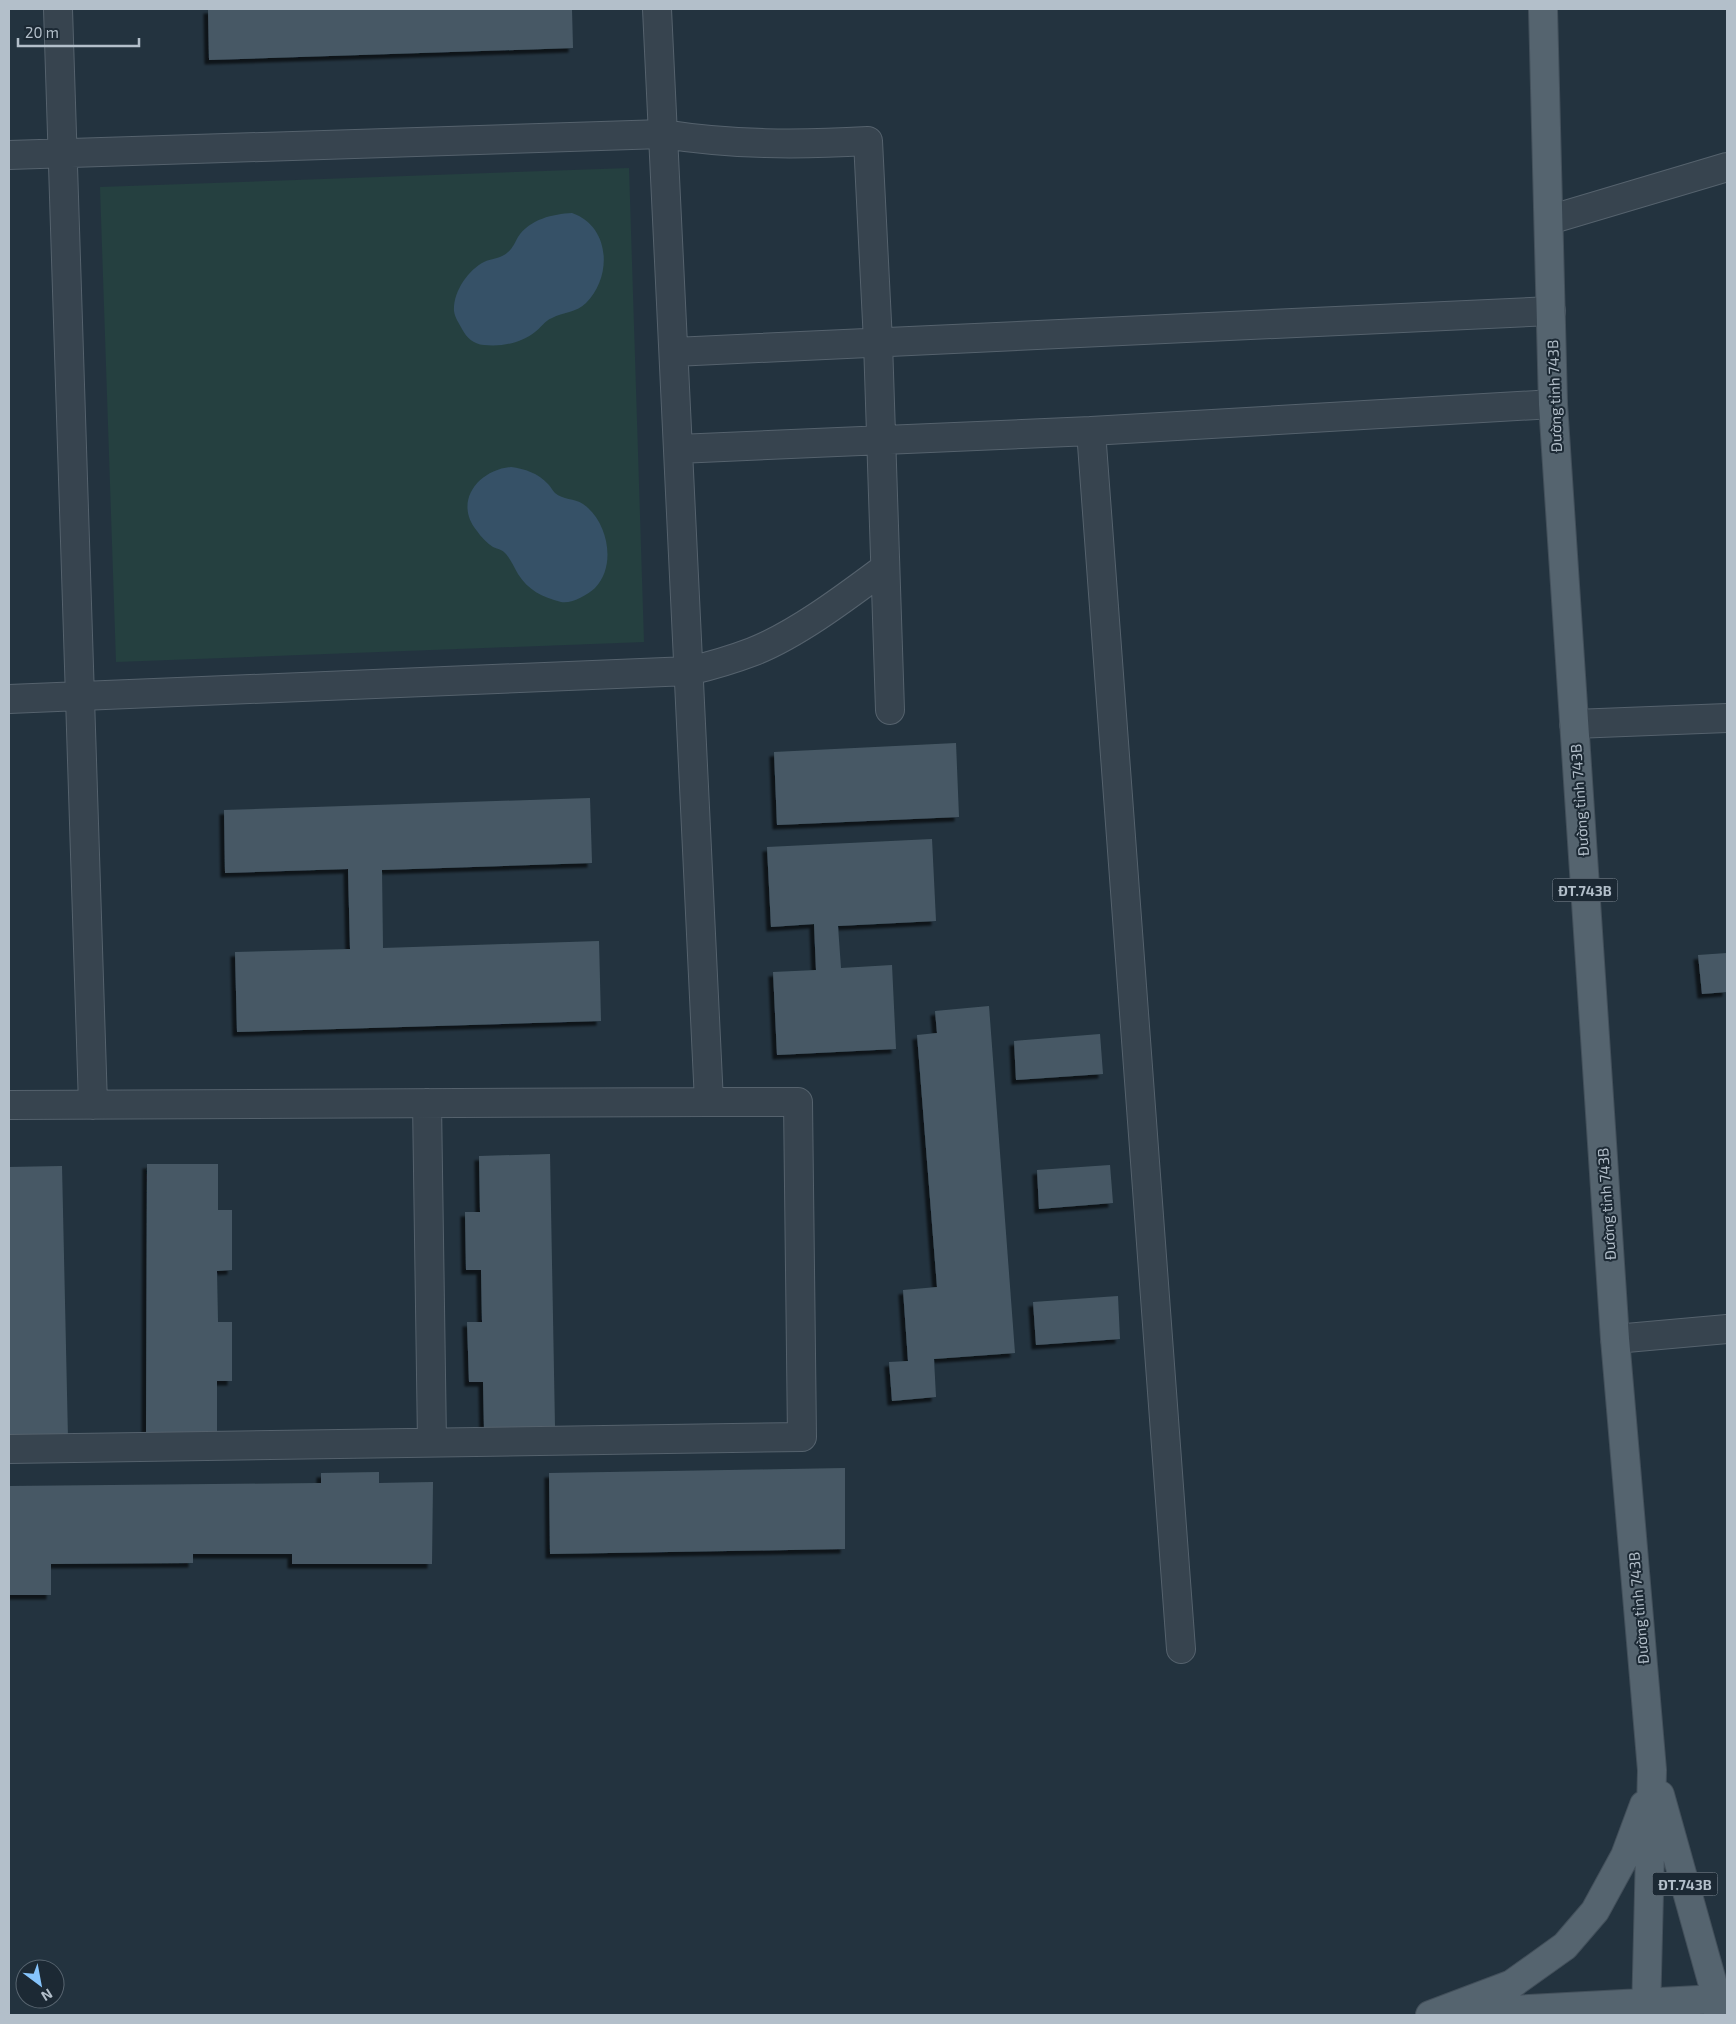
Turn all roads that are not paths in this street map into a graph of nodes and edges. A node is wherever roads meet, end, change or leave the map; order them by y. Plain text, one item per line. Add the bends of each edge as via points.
1 (58, 9) edge
2 (658, 9) edge
3 (1543, 9) edge
4 (663, 134) junction
5 (63, 153) junction
6 (9, 155) edge
7 (1727, 167) edge
8 (1549, 220) junction
9 (1551, 311) junction
10 (878, 342) junction
11 (674, 352) junction
12 (1553, 404) junction
13 (1091, 431) junction
14 (881, 440) junction
15 (678, 449) junction
16 (886, 568) junction
17 (689, 671) junction
18 (80, 696) junction
19 (9, 699) edge
20 (890, 710) dead end
21 (1727, 718) edge
22 (1574, 724) junction
23 (709, 1102) junction
24 (427, 1103) junction
25 (93, 1104) junction
26 (9, 1105) edge
27 (1727, 1329) edge
28 (1615, 1339) junction
29 (432, 1442) junction
30 (9, 1449) edge
31 (1181, 1649) dead end
32 (1652, 1770) junction
33 (1721, 2004) edge
34 (1645, 2009) edge
35 (1416, 2015) edge
36 (1430, 2015) edge

1 - 5 street
2 - 4 street
3 - 8 main road, Đường tỉnh 743B / ĐT.743B
4 - 5 street
4 - 10 street via 738,144 868,142
4 - 11 street
5 - 6 street
5 - 18 street
7 - 8 street
8 - 9 main road, Đường tỉnh 743B / ĐT.743B
9 - 10 street
9 - 12 main road, Đường tỉnh 743B / ĐT.743B
10 - 11 street
10 - 14 street
11 - 15 street
12 - 13 street
12 - 22 main road, Đường tỉnh 743B / ĐT.743B
13 - 14 street
13 - 31 street
14 - 15 street
14 - 16 street
15 - 17 street
16 - 17 street via 773,642 753,652
16 - 20 street
17 - 18 street
17 - 23 street
18 - 19 street
18 - 25 street
21 - 22 street
22 - 28 main road, Đường tỉnh 743B / ĐT.743B
23 - 24 street
23 - 29 street via 798,1102 802,1437
24 - 25 street
24 - 29 street
25 - 26 street
27 - 28 street
28 - 32 main road, Đường tỉnh 743B / ĐT.743B
29 - 30 street
32 - 33 main road, Đường tỉnh 743B / ĐT.743B
32 - 34 main road, Đường tỉnh 743B / ĐT.743B
32 - 36 main road via 1643,1809 1625,1856 1595,1911 1565,1946 1512,1984
33 - 34 main road
34 - 36 main road
35 - 36 main road

